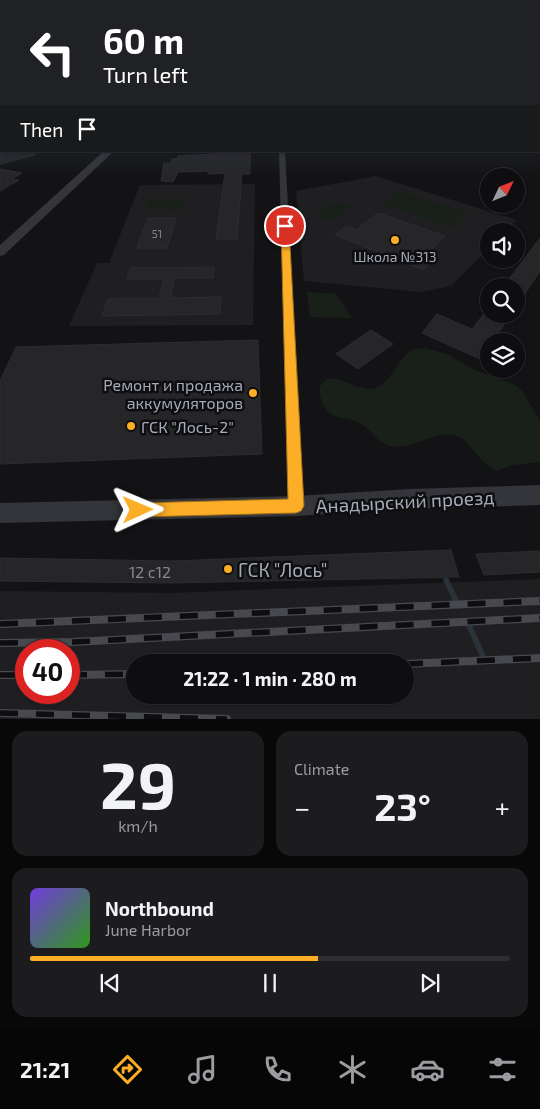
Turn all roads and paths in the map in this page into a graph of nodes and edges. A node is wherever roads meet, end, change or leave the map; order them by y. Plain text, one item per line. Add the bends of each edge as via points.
1 (109, 152) edge
2 (282, 152) edge
3 (0, 252) edge
4 (540, 495) edge
5 (296, 506) junction
6 (0, 513) edge

1 - 3 street
2 - 5 street
4 - 5 street, Анадырский проезд
5 - 6 street, Анадырский проезд

